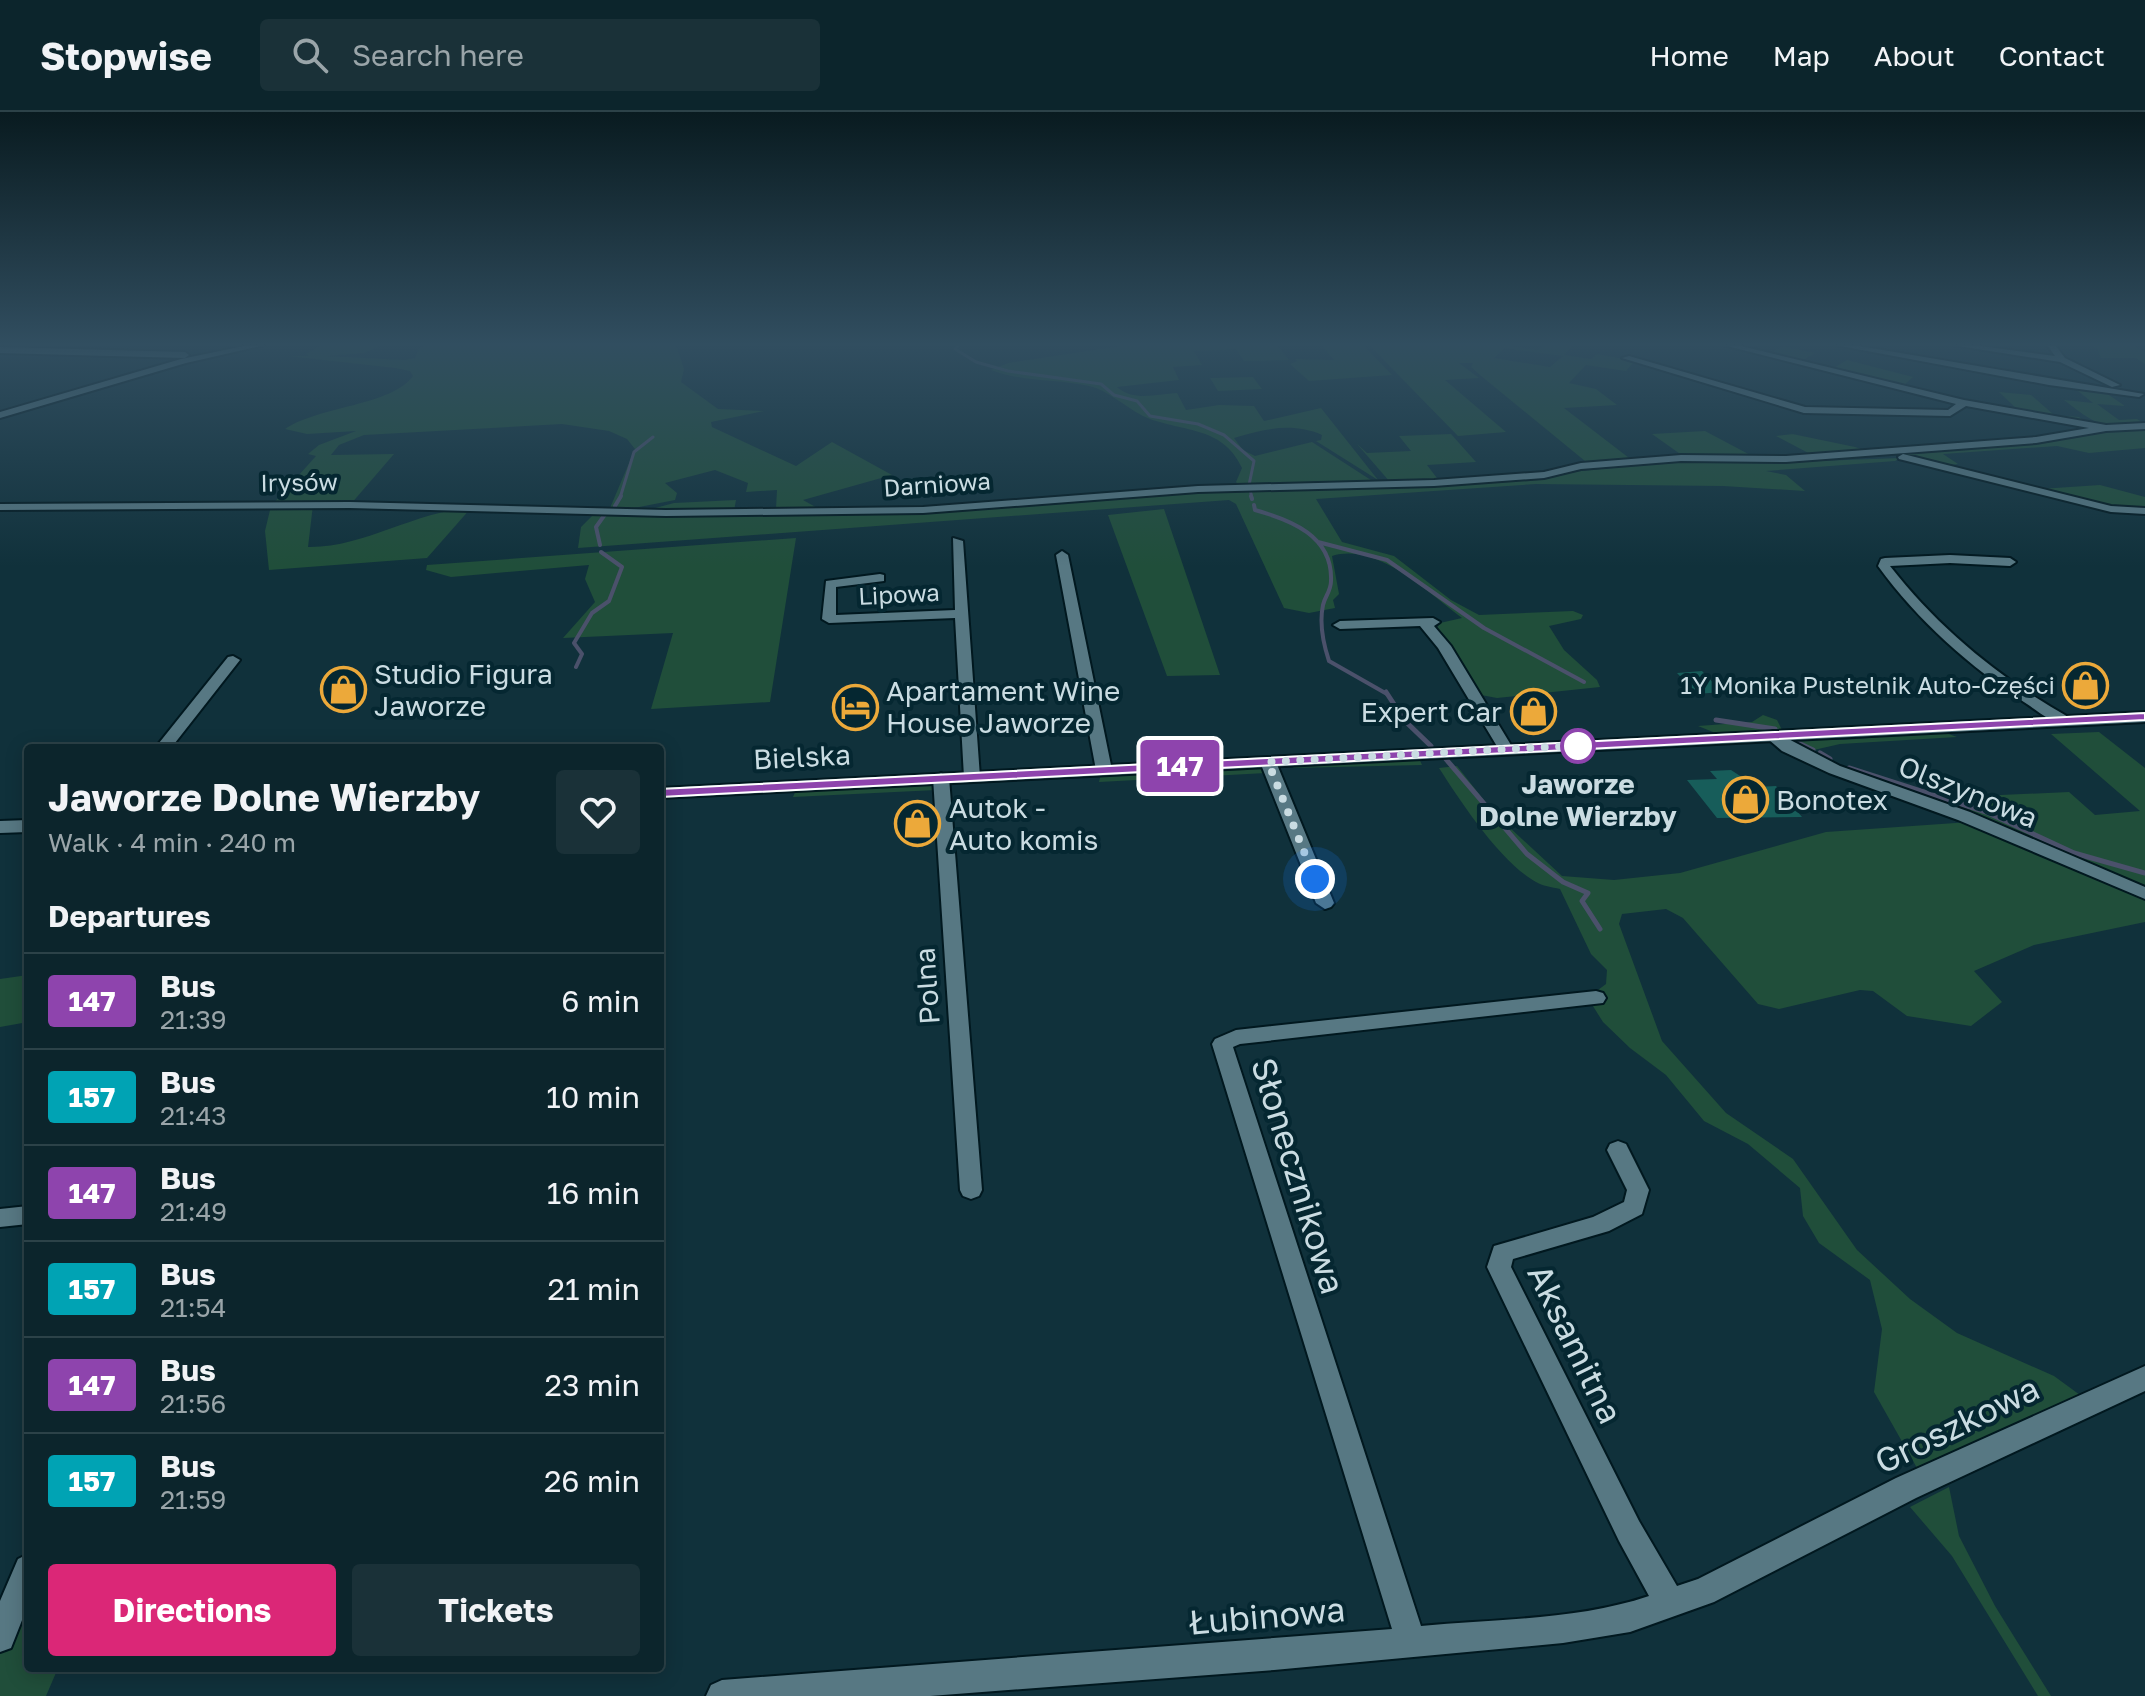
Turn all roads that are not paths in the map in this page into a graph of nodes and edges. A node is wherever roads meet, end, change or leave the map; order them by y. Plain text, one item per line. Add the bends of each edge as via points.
1 (2054, 419) edge
2 (2145, 426) edge
3 (2106, 428) junction
4 (1903, 457) dead end
5 (0, 507) edge
6 (598, 510) joint
7 (2145, 511) edge
8 (957, 541) dead end
9 (1062, 555) dead end
10 (2010, 562) dead end
11 (880, 578) dead end
12 (962, 614) junction
13 (1340, 625) dead end
14 (233, 660) dead end
15 (2145, 717) edge
16 (2065, 721) junction
17 (1773, 736) junction
18 (166, 744) edge
19 (1506, 750) junction
20 (1268, 762) junction
21 (1104, 770) junction
22 (972, 777) junction
23 (941, 778) junction
24 (664, 793) edge
25 (24, 826) edge
26 (0, 827) edge
27 (2145, 893) edge
28 (1325, 903) dead end
29 (1596, 998) dead end
30 (1618, 1150) dead end
31 (971, 1190) dead end
32 (24, 1215) edge
33 (0, 1218) edge
34 (2145, 1378) edge
35 (1802, 1543) joint
36 (24, 1579) edge
37 (1670, 1603) junction
38 (0, 1637) edge
39 (1411, 1642) junction
40 (722, 1696) edge

1 - 3 street
2 - 3 street
3 - 6 street, Darniowa via 2036,440 1779,460 1681,458 1434,483 1244,488 923,510
4 - 7 street via 2111,509
5 - 6 street, Irysów
8 - 12 street, Lipowa
9 - 21 street
10 - 16 street via 1904,560 1884,566 1919,610 2030,702
11 - 12 street, Lipowa via 830,584 829,619
12 - 22 street, Lipowa
13 - 19 street via 1429,622
14 - 18 street
15 - 16 main road, Bielska
16 - 17 main road, Bielska
17 - 19 main road, Bielska
17 - 27 street, Olszynowa via 1822,762
19 - 20 main road, Bielska
20 - 21 main road, Bielska
20 - 28 street
21 - 22 main road, Bielska
22 - 23 main road, Bielska
23 - 24 main road, Bielska
23 - 31 street, Polna
25 - 26 main road
29 - 39 street, Słonecznikowa via 1236,1037 1222,1044
30 - 37 street, Aksamitna via 1638,1190 1634,1207 1576,1235 1502,1253 1499,1267
32 - 33 street
34 - 35 street, Groszkowa via 1906,1488
35 - 37 street, Łubinowa via 1704,1592
36 - 38 street
37 - 39 street, Łubinowa via 1630,1617 1563,1628
39 - 40 street, Łubinowa

